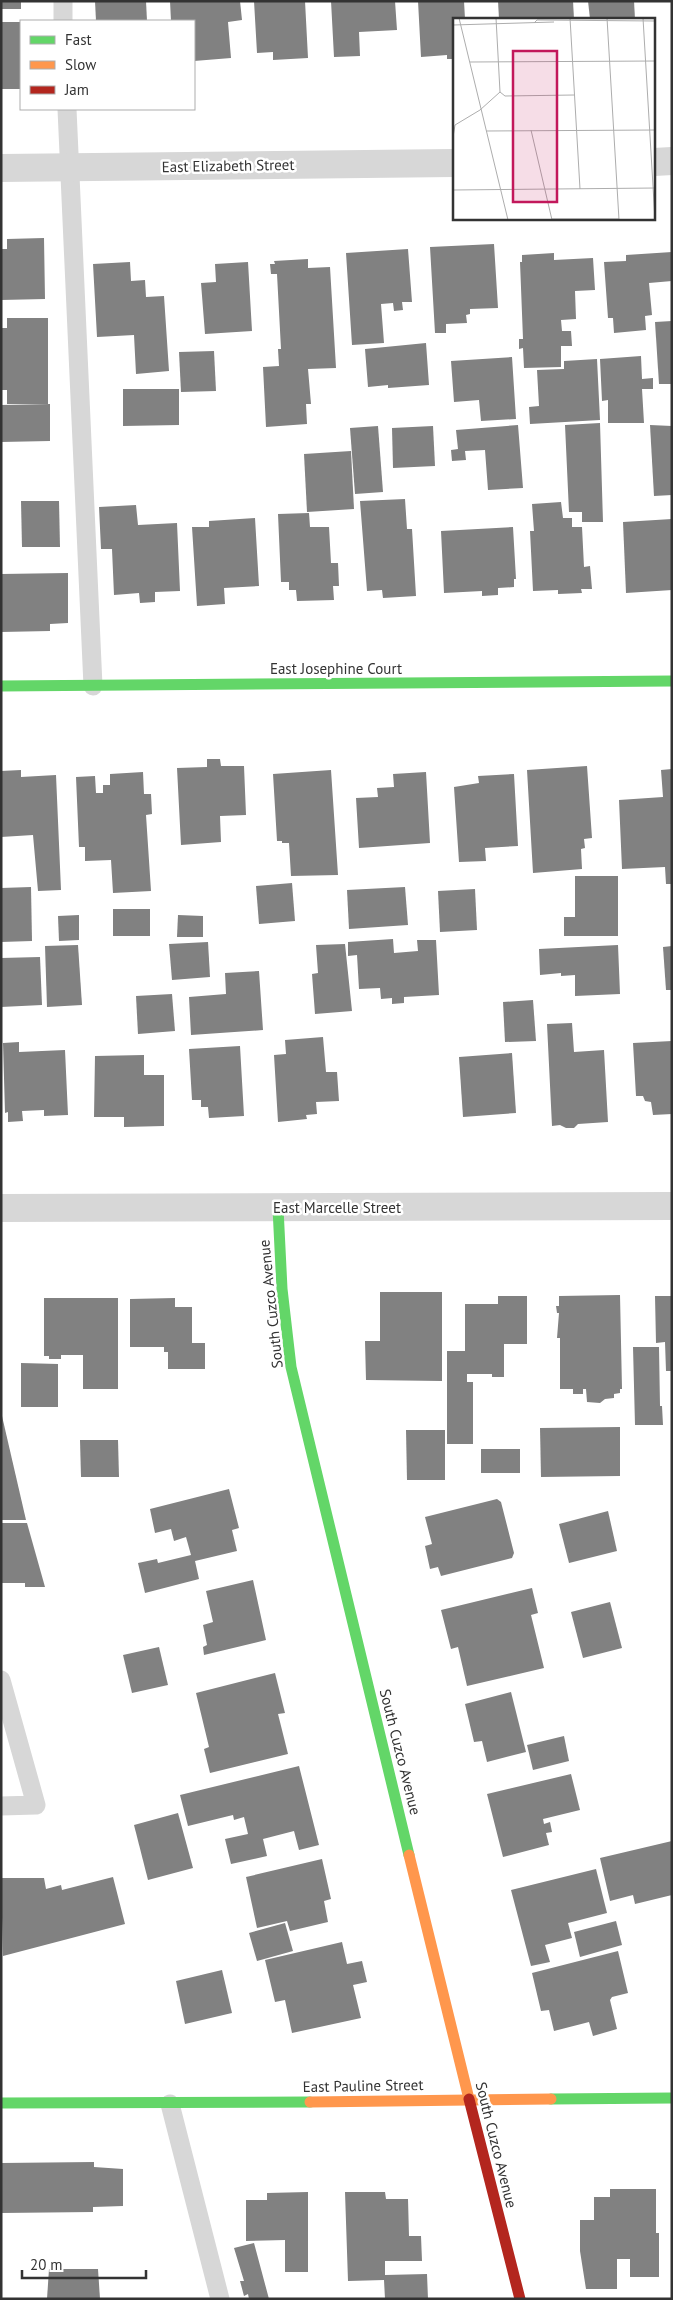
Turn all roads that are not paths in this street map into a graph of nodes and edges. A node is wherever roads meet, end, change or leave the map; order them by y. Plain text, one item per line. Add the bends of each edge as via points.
1 (63, 1) edge
2 (64, 20) edge
3 (67, 110) edge
4 (672, 161) edge
5 (656, 162) edge
6 (453, 164) edge
7 (69, 167) junction
8 (1, 168) edge
9 (672, 681) edge
10 (1, 686) edge
11 (93, 686) junction
12 (672, 1206) edge
13 (1, 1208) edge
14 (278, 1208) junction
15 (1, 1680) edge
16 (1, 1806) edge
17 (672, 2098) edge
18 (468, 2100) junction
19 (1, 2103) edge
20 (170, 2104) junction
21 (220, 2299) edge
22 (520, 2299) edge

1 - 2 lane
3 - 7 lane
4 - 5 street
6 - 7 street, East Elizabeth Street
7 - 8 street, East Elizabeth Street
7 - 11 lane
9 - 11 street, East Josephine Court
10 - 11 street, East Josephine Court
12 - 14 street, East Marcelle Street
13 - 14 street, East Marcelle Street
14 - 18 street, South Cuzco Avenue via 282,1290 291,1367
15 - 16 lane via 36,1804
17 - 18 street, East Pauline Street
18 - 20 street, East Pauline Street
18 - 22 street, South Cuzco Avenue
19 - 20 street, East Pauline Street
20 - 21 lane

